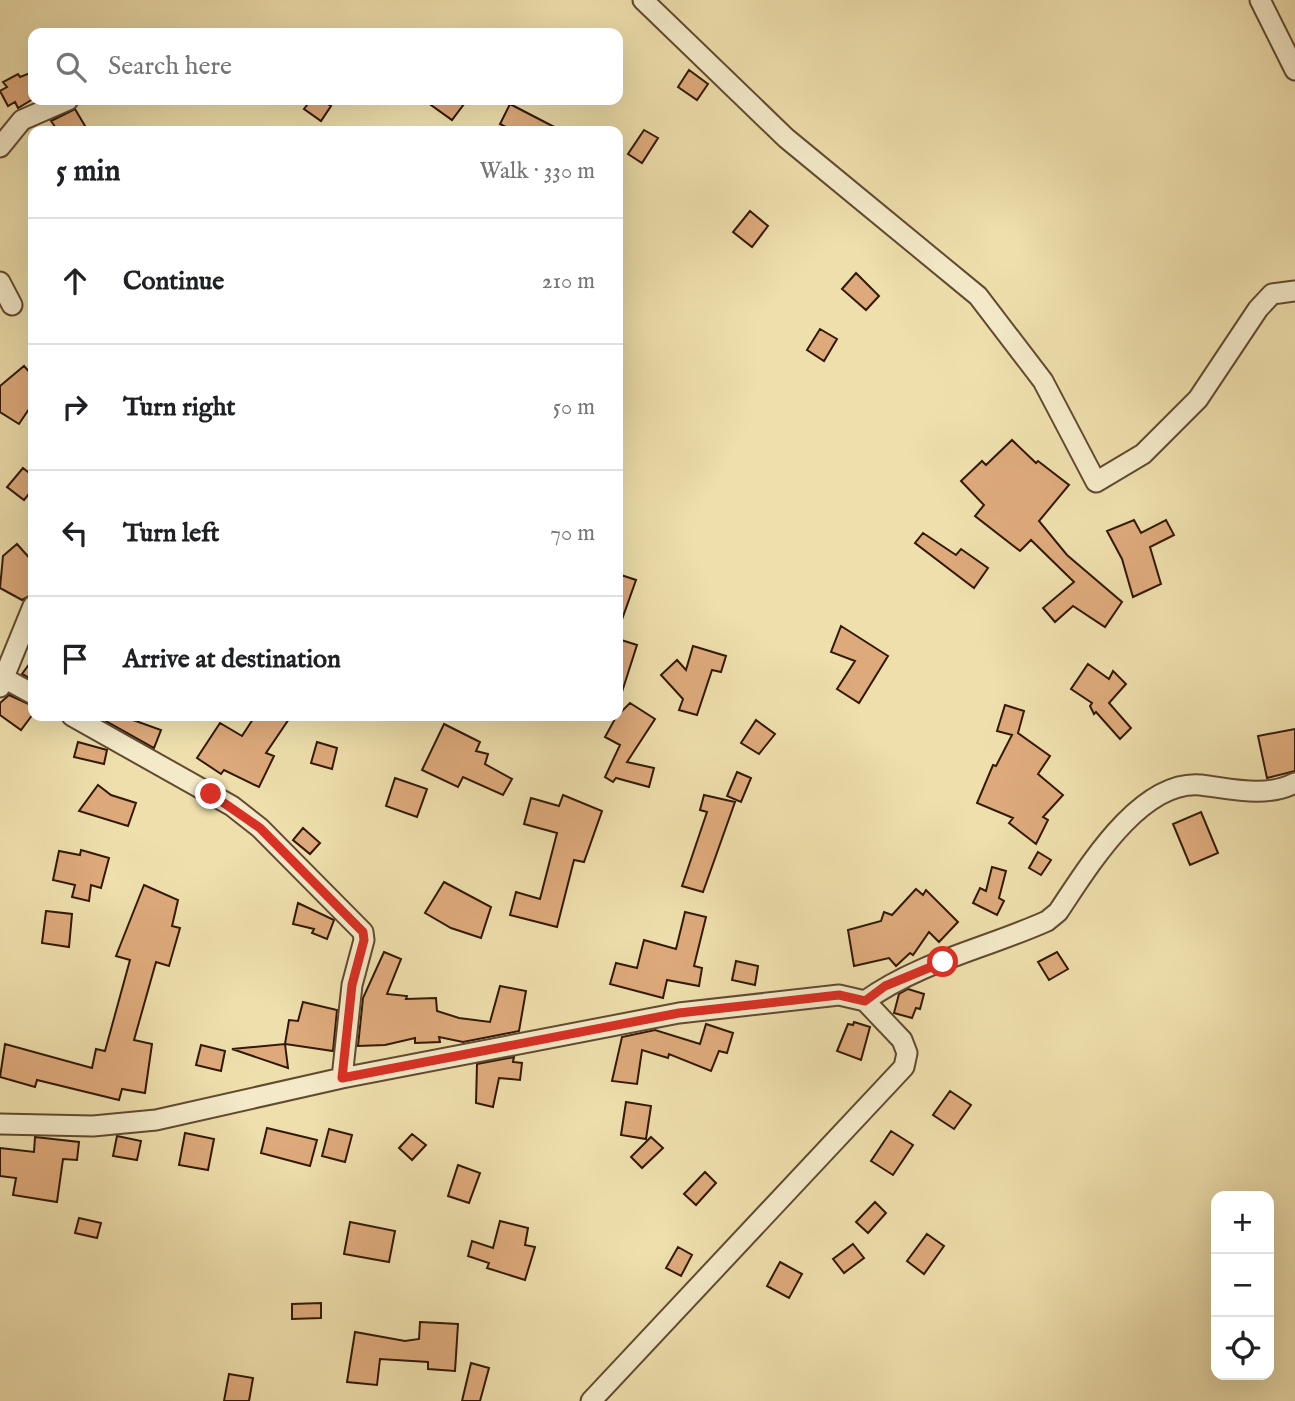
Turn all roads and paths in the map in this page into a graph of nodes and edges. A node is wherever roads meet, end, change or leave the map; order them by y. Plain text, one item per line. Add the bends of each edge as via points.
1 (643, 0) edge
2 (1260, 0) edge
3 (1295, 70) edge
4 (56, 105) edge
5 (0, 146) edge
6 (0, 282) edge
7 (1295, 291) edge
8 (12, 305) dead end
9 (28, 618) edge
10 (2, 682) edge
11 (28, 692) edge
12 (81, 721) edge
13 (1295, 783) edge
14 (865, 1001) junction
15 (342, 1078) junction
16 (0, 1124) edge
17 (591, 1401) edge

1 - 7 street via 786,138 978,296 1043,381 1096,482 1143,454 1198,399 1272,294
2 - 3 street
4 - 5 street via 22,120
6 - 8 street
9 - 10 street
10 - 11 street
12 - 15 street via 232,806 260,828 363,932
13 - 14 street via 1280,790 1246,792 1197,785 1172,788 1122,825 1047,921 919,971
14 - 15 street via 839,995 679,1013
14 - 17 street via 902,1040 907,1053 904,1067
15 - 16 street via 122,1124

